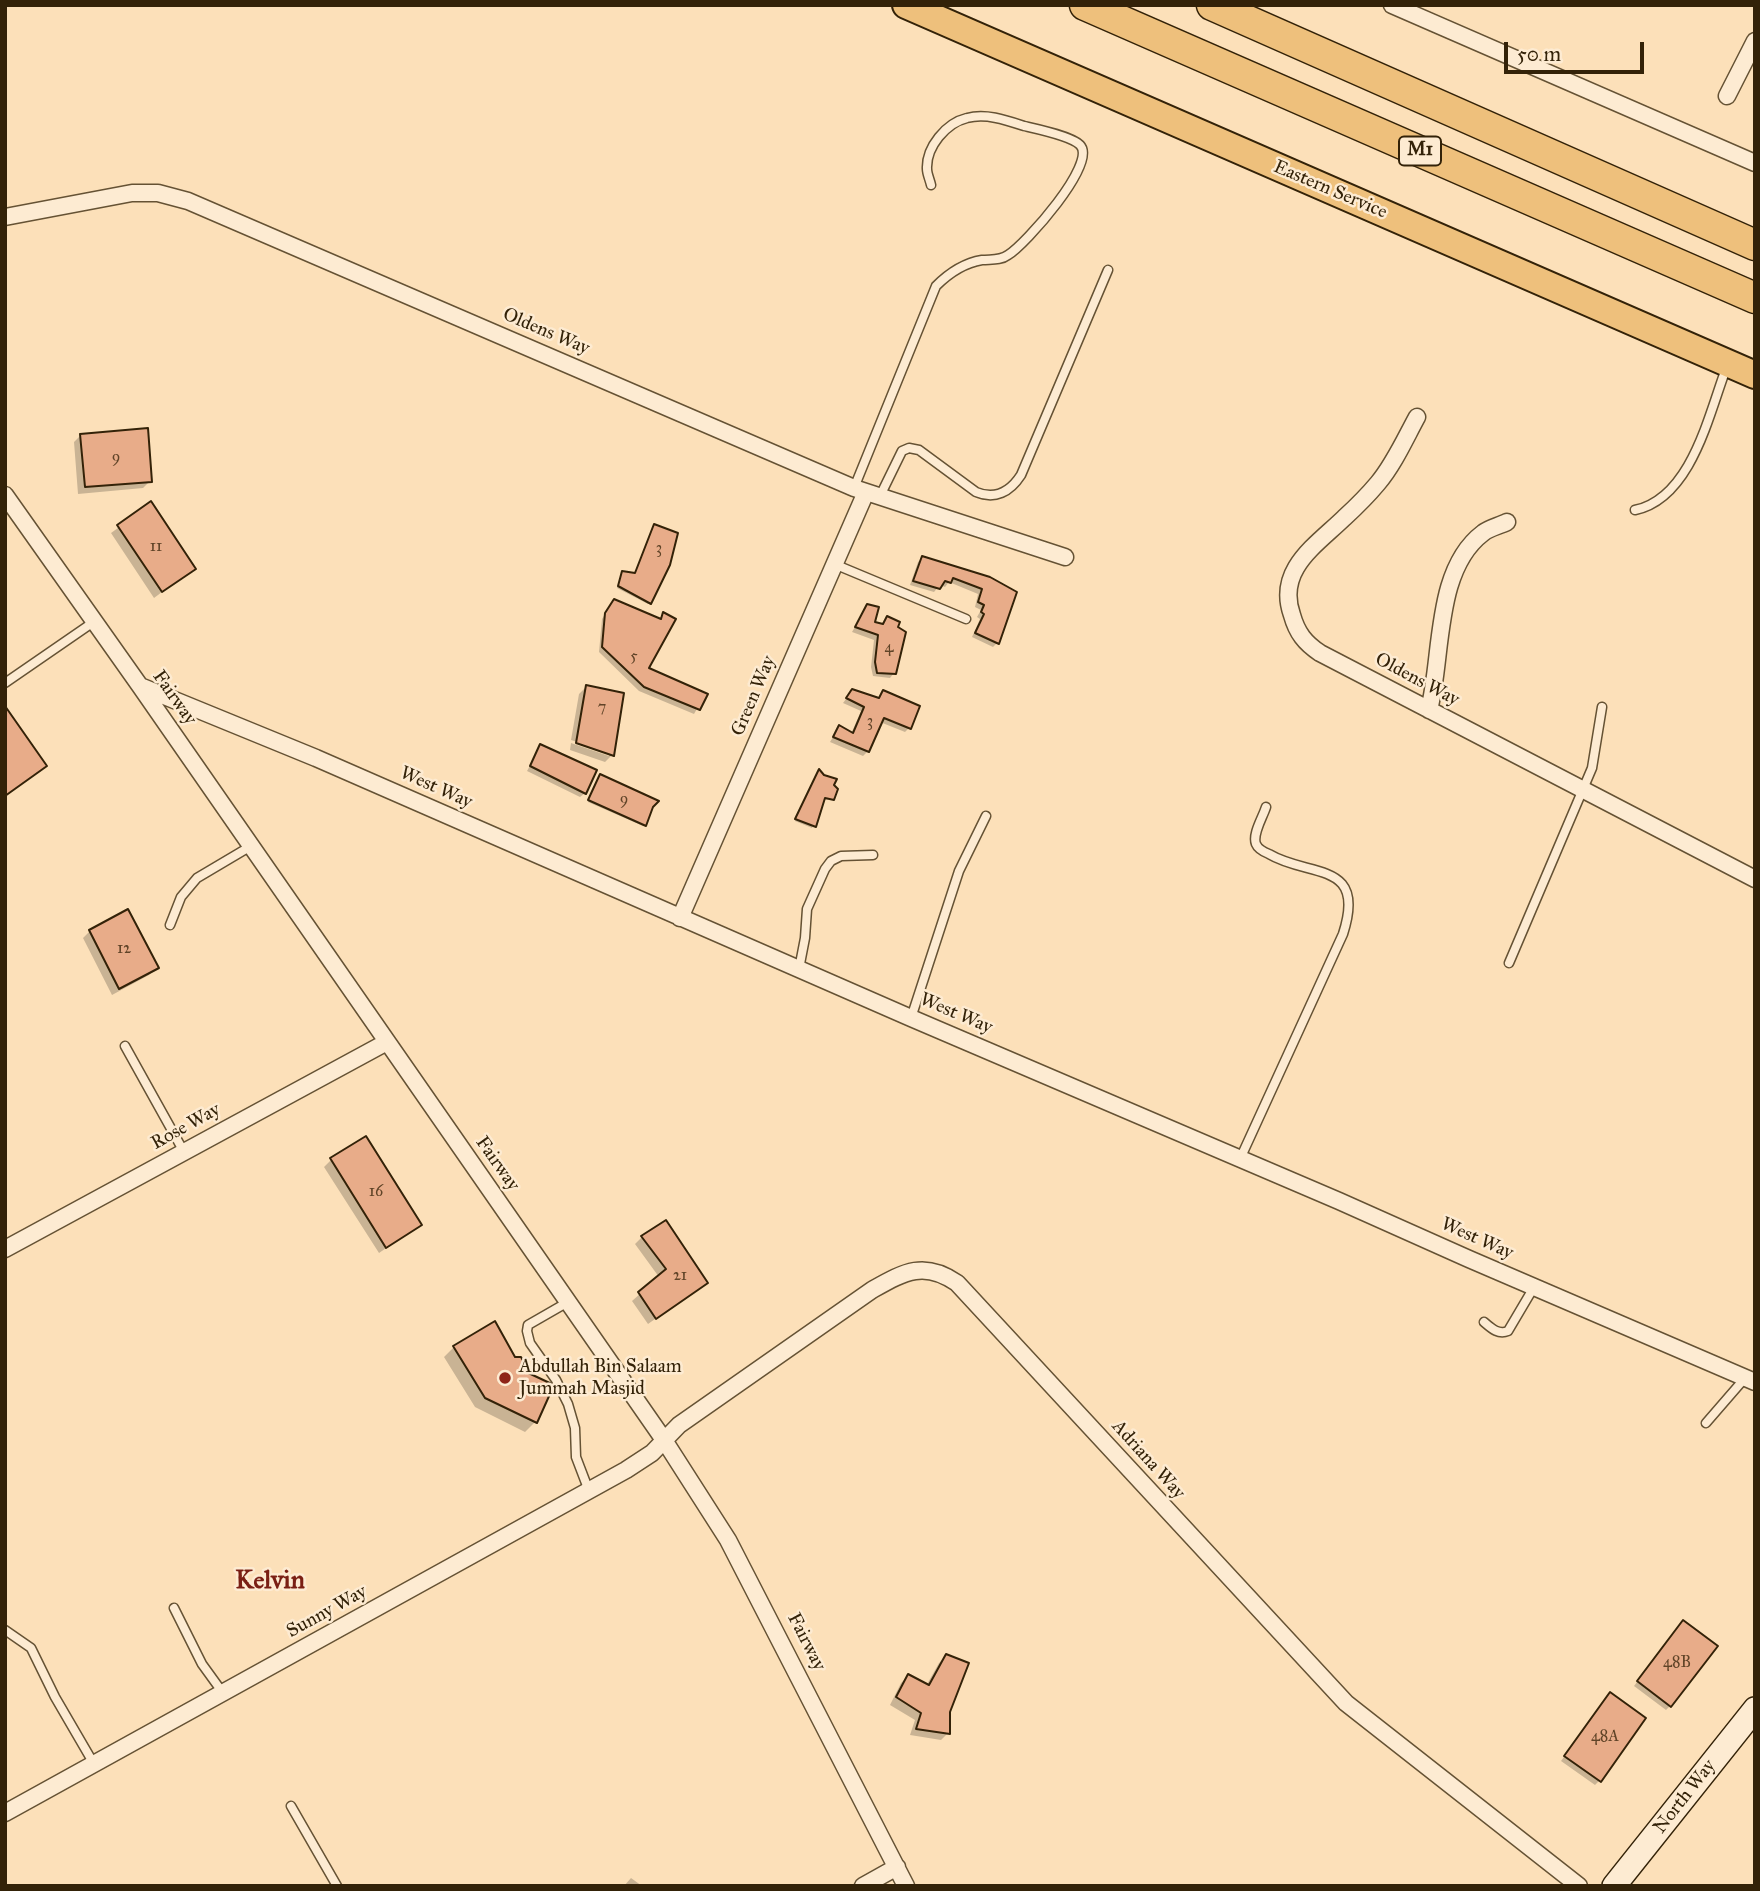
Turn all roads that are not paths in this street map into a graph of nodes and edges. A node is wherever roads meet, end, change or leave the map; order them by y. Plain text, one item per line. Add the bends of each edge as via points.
1 (906, 5) edge
2 (1085, 5) edge
3 (1212, 5) edge
4 (1392, 5) edge
5 (1755, 41) edge
6 (1727, 96) dead end
7 (1755, 163) edge
8 (931, 185) dead end
9 (5, 217) edge
10 (1755, 245) edge
11 (1108, 270) dead end
12 (1755, 298) edge
13 (1728, 363) junction
14 (1755, 375) edge
15 (1417, 417) dead end
16 (866, 492) junction
17 (5, 495) edge
18 (1635, 510) dead end
19 (1507, 522) dead end
20 (1065, 557) dead end
21 (834, 564) junction
22 (966, 619) dead end
23 (95, 621) junction
24 (5, 683) edge
25 (141, 686) junction
26 (1602, 707) dead end
27 (1429, 710) junction
28 (1583, 790) junction
29 (1266, 807) dead end
30 (986, 816) dead end
31 (251, 846) junction
32 (873, 855) dead end
33 (1755, 879) edge
34 (680, 918) junction
35 (170, 925) dead end
36 (1509, 963) dead end
37 (799, 970) junction
38 (911, 1018) junction
39 (387, 1042) junction
40 (125, 1046) dead end
41 (184, 1152) junction
42 (1240, 1159) junction
43 (5, 1249) edge
44 (1534, 1287) junction
45 (568, 1302) junction
46 (1484, 1322) dead end
47 (1750, 1380) edge
48 (1706, 1423) dead end
49 (664, 1440) junction
50 (589, 1491) junction
51 (174, 1608) dead end
52 (5, 1630) edge
53 (223, 1693) junction
54 (1755, 1709) edge
55 (94, 1764) junction
56 (291, 1806) dead end
57 (5, 1813) edge
58 (897, 1867) junction
59 (337, 1886) edge
60 (863, 1886) edge
61 (906, 1886) edge
62 (1579, 1886) edge
63 (1614, 1886) edge

1 - 13 main road, Eastern Service
2 - 12 highway, M1
3 - 10 highway, M1
4 - 7 street
5 - 6 street
8 - 16 lane via 927,169 933,147 944,130 962,119 980,115 1016,123 1071,140 1083,151 1075,178 1018,248 1004,258 965,265 936,286
9 - 16 street, Oldens Way via 132,193 158,193 188,201
11 - 16 lane via 1014,485 997,495 976,492 919,450 909,448
13 - 14 main road, Eastern Service
13 - 18 lane via 1692,460 1664,495
15 - 27 street, Oldens Way via 1379,481 1293,572 1287,594 1294,623 1309,646
16 - 20 street, Oldens Way
16 - 21 street, Green Way
17 - 23 street, Fairway
19 - 27 street via 1484,532 1467,548 1454,571
21 - 22 lane
21 - 34 street, Green Way
23 - 24 lane
23 - 25 street, Fairway
25 - 31 street, Fairway
25 - 34 street, West Way
26 - 28 lane via 1595,755
27 - 28 street, Oldens Way
28 - 33 street, Oldens Way
28 - 36 lane
29 - 42 lane via 1256,844 1274,857 1328,873 1341,883 1349,913
30 - 38 lane via 959,871
31 - 35 lane via 197,878 181,897
31 - 39 street, Fairway
32 - 37 lane via 841,856 825,869 807,909
34 - 37 street, West Way
37 - 38 street, West Way
38 - 42 street, West Way
39 - 41 street, Rose Way
39 - 45 street, Fairway
40 - 41 lane
41 - 43 street, Rose Way
42 - 44 street, West Way
44 - 46 lane via 1508,1331 1496,1331
44 - 47 street, West Way
45 - 49 street, Fairway
45 - 50 lane via 535,1320 527,1331 568,1404 576,1457
47 - 48 lane
49 - 50 street, Sunny Way via 644,1460
49 - 58 street, Fairway via 729,1540
49 - 62 street, Adriana Way via 679,1424 872,1290 910,1271 942,1272 975,1301 1346,1703
50 - 53 street, Sunny Way
51 - 53 lane via 202,1664
52 - 55 lane via 32,1648
53 - 55 street, Sunny Way
54 - 63 street, North Way
55 - 57 street, Sunny Way
56 - 59 lane
58 - 60 street
58 - 61 street, Fairway

